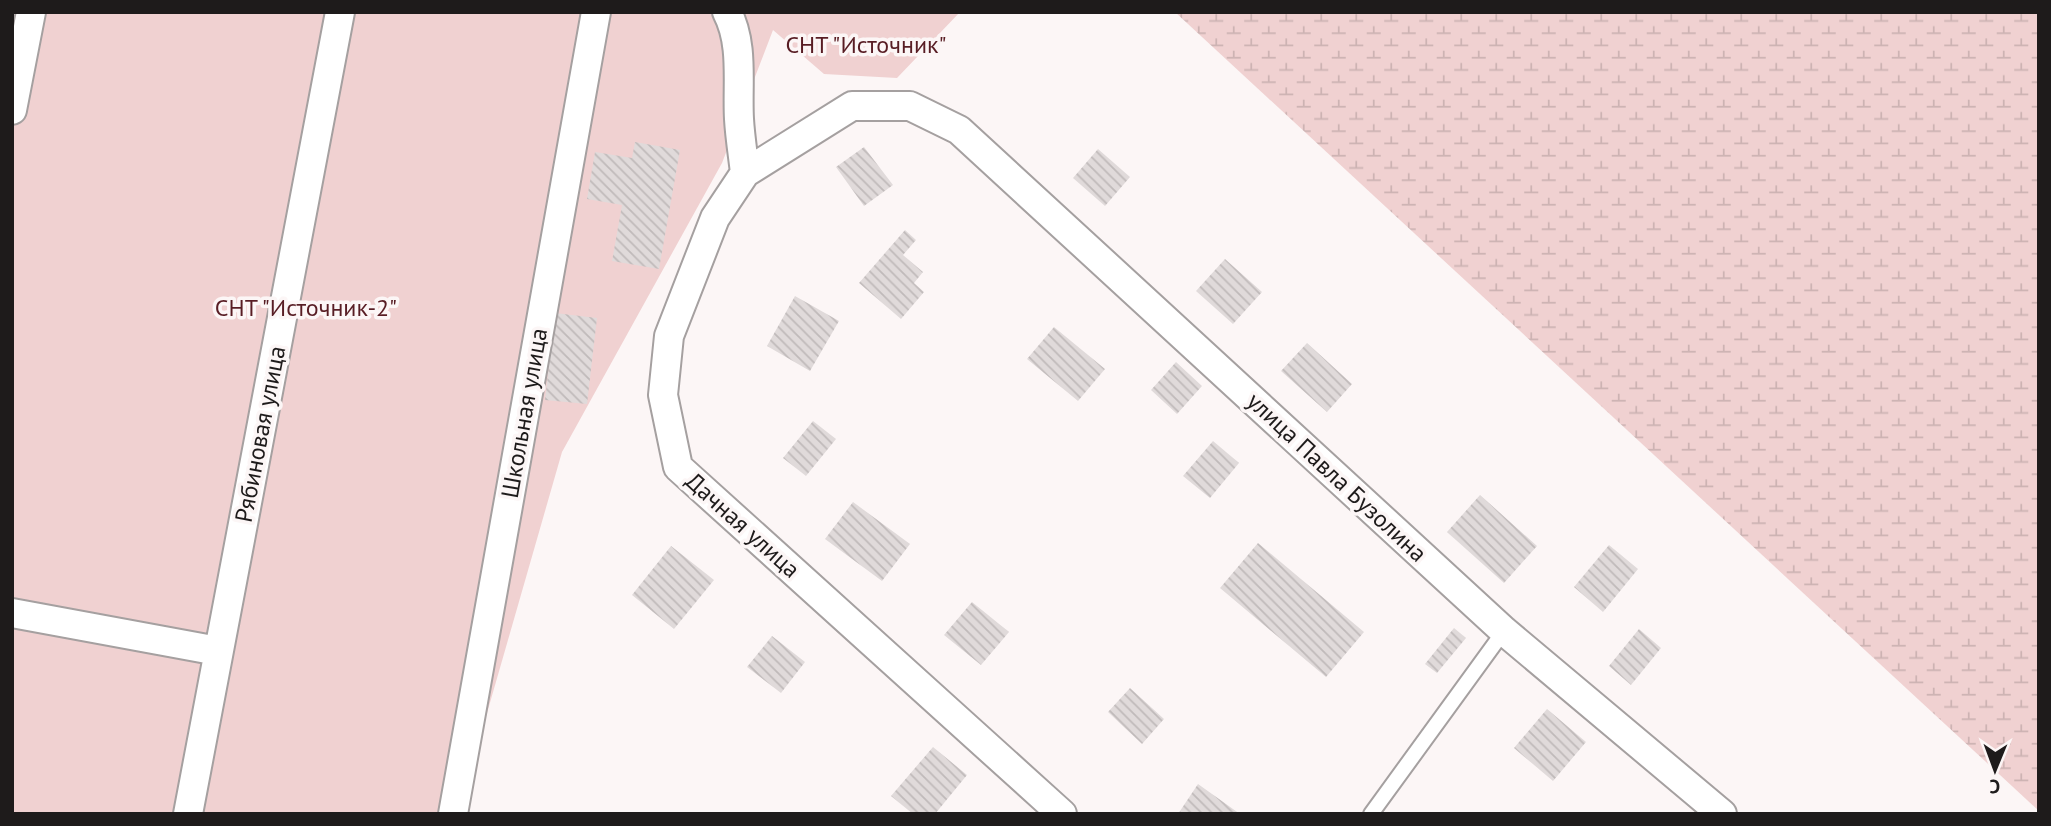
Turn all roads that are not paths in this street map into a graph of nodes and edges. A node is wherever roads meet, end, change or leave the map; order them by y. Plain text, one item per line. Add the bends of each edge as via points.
1 (31, 12) edge
2 (340, 12) edge
3 (596, 12) edge
4 (727, 12) edge
5 (12, 110) edge
6 (960, 130) joint
7 (745, 173) junction
8 (12, 613) edge
9 (1504, 631) junction
10 (218, 651) junction
11 (188, 814) edge
12 (453, 814) edge
13 (1062, 814) edge
14 (1371, 814) edge
15 (1722, 814) edge

1 - 5 street
2 - 10 street, Рябиновая улица
3 - 12 street, Школьная улица
4 - 7 street via 738,56
6 - 7 street, Дачная улица via 910,106 852,106
6 - 9 street, улица Павла Бузолина
7 - 13 street, Дачная улица via 715,218 670,336 663,395 678,467
8 - 10 street
9 - 14 lane
9 - 15 street, улица Павла Бузолина
10 - 11 street, Рябиновая улица

